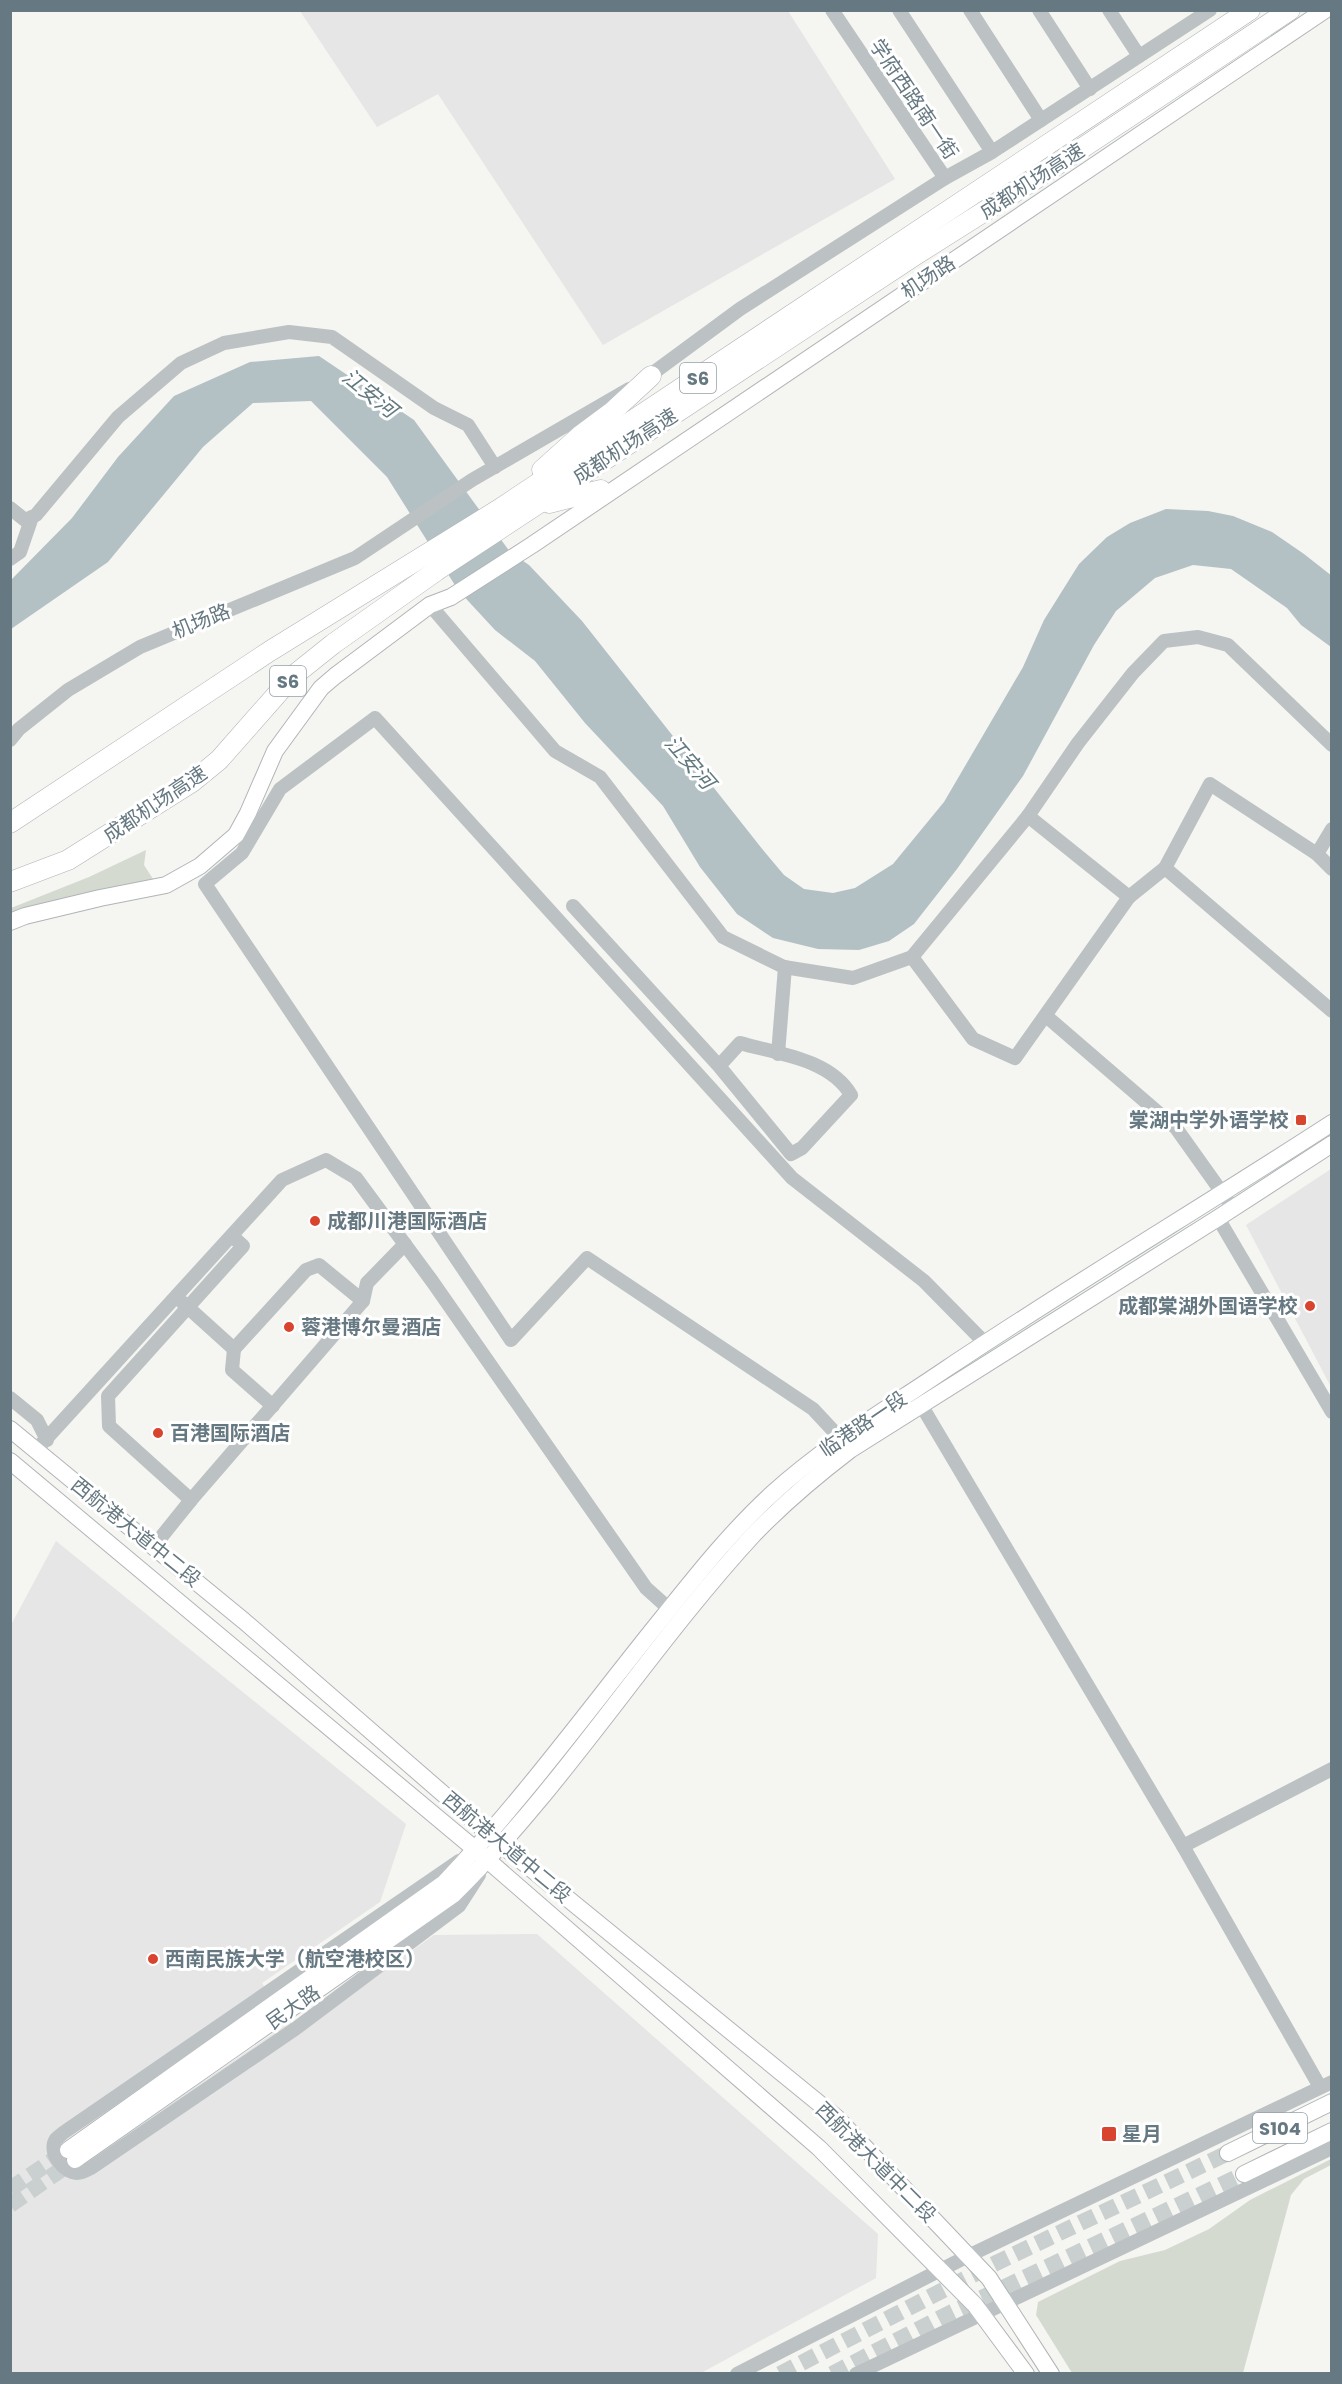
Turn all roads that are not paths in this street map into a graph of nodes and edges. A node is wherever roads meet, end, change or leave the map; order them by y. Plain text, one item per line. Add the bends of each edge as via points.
1 (832, 10) edge
2 (899, 10) edge
3 (970, 10) edge
4 (1039, 10) edge
5 (1109, 10) edge
6 (1210, 10) edge
7 (1250, 10) edge
8 (1290, 10) edge
9 (1325, 10) edge
10 (1140, 56) junction
11 (1089, 89) junction
12 (1041, 120) junction
13 (992, 152) junction
14 (945, 178) junction
15 (651, 376) junction
16 (706, 429) junction
17 (495, 467) junction
18 (601, 490) junction
19 (510, 502) junction
20 (10, 508) edge
21 (531, 508) junction
22 (32, 517) junction
23 (496, 521) junction
24 (565, 523) junction
25 (10, 559) edge
26 (431, 562) junction
27 (430, 605) junction
28 (10, 740) edge
29 (1332, 745) edge
30 (1028, 816) junction
31 (10, 823) edge
32 (1332, 829) edge
33 (1317, 854) junction
34 (68, 860) junction
35 (1165, 868) junction
36 (1332, 869) edge
37 (10, 882) edge
38 (10, 890) edge
39 (1129, 897) junction
40 (573, 906) dead end
41 (10, 922) edge
42 (912, 957) junction
43 (785, 967) junction
44 (1332, 1011) edge
45 (1046, 1016) junction
46 (778, 1054) junction
47 (719, 1066) junction
48 (1332, 1123) edge
49 (1332, 1144) edge
50 (1224, 1193) junction
51 (1233, 1208) junction
52 (1218, 1218) junction
53 (232, 1236) junction
54 (405, 1244) junction
55 (176, 1296) junction
56 (363, 1301) junction
57 (188, 1307) junction
58 (986, 1343) junction
59 (234, 1349) junction
60 (10, 1398) edge
61 (917, 1399) junction
62 (273, 1406) junction
63 (1332, 1412) edge
64 (10, 1429) edge
65 (840, 1438) junction
66 (41, 1445) junction
67 (10, 1461) edge
68 (191, 1500) junction
69 (154, 1546) junction
70 (676, 1614) junction
71 (1332, 1769) edge
72 (489, 1833) junction
73 (502, 1845) junction
74 (1183, 1846) junction
75 (482, 1855) junction
76 (1326, 2084) edge
77 (1332, 2102) edge
78 (1332, 2131) edge
79 (1332, 2148) edge
80 (1228, 2153) tunnel mouth
81 (72, 2155) tunnel mouth
82 (1244, 2174) tunnel mouth
83 (968, 2256) junction
84 (940, 2270) junction
85 (1005, 2303) junction
86 (981, 2313) junction
87 (737, 2373) edge
88 (856, 2373) edge
89 (1026, 2373) edge
90 (1051, 2373) edge

1 - 14 street, 学府西路南一街
2 - 13 street
3 - 12 street
4 - 11 street
5 - 10 street
6 - 10 street
7 - 19 highway, 成都机场高速 / S6
8 - 21 highway, 成都机场高速 / S6
9 - 16 main road, 机场路
10 - 11 street
11 - 12 street
12 - 13 street
13 - 14 street
14 - 15 street via 740,309
15 - 17 street
15 - 19 highway via 558,455
16 - 18 main road via 675,441
16 - 24 main road, 机场路
17 - 22 street via 468,425 435,408 332,337 289,332 224,343 181,363 118,417
17 - 28 street, 机场路 via 355,558 140,646 68,690
18 - 21 highway
18 - 24 main road
19 - 23 highway, 成都机场高速 / S6
20 - 22 street via 25,520
21 - 23 highway, 成都机场高速 / S6
22 - 25 street via 20,552
23 - 26 highway, 成都机场高速 / S6
24 - 27 main road, 机场路 via 451,597
26 - 31 highway, 成都机场高速 / S6 via 270,651
26 - 34 highway, 成都机场高速 / S6 via 293,676 219,760 192,782
27 - 41 main road, 机场路 via 321,688 275,751 236,835 200,866 166,885
27 - 43 street via 555,751 600,777 723,937
29 - 30 street via 1228,645 1197,637 1164,641 1133,673
30 - 39 street
30 - 42 street
32 - 33 street
33 - 35 street via 1210,784
33 - 36 street
34 - 37 highway, 成都机场高速 / S6
34 - 38 main road
35 - 39 street
35 - 44 street
39 - 45 street
40 - 47 street
42 - 43 street via 853,978
42 - 45 street via 974,1039 1015,1058
43 - 46 street
45 - 50 street via 1176,1128
46 - 47 street via 740,1043
46 - 47 street via 812,1063 843,1081 851,1095 802,1148 791,1154
48 - 50 main road, 临港路一段
49 - 51 main road, 临港路一段
50 - 51 street
50 - 58 main road, 临港路一段
51 - 52 main road, 临港路一段
52 - 61 main road, 临港路一段
52 - 63 street
53 - 54 street via 282,1180 326,1160 356,1179
53 - 55 street
53 - 57 street via 243,1246
54 - 56 street via 367,1283
54 - 70 street via 646,1588
55 - 57 street
55 - 66 street
56 - 59 street via 319,1265 306,1270
56 - 62 street
57 - 59 street
57 - 68 street via 108,1396 109,1426
58 - 61 main road, 临港路一段
58 - 65 street via 924,1281 792,1178 375,718 280,789 242,853 205,884 511,1340 587,1258 813,1408
59 - 62 street via 232,1370
60 - 66 street via 37,1420
61 - 65 main road, 临港路一段
61 - 70 main road, 临港路一段 via 803,1486
61 - 74 street
62 - 68 street
64 - 66 main road, 西航港大道中二段
65 - 70 main road, 临港路一段 via 742,1524
66 - 69 main road, 西航港大道中二段
67 - 75 main road
68 - 69 street
69 - 72 main road, 西航港大道中二段
70 - 72 main road, 临港路一段
70 - 73 main road, 临港路一段
71 - 74 street
72 - 73 main road, 西航港大道中二段
72 - 75 main road, 民大路
73 - 75 main road, 民大路
73 - 83 main road, 西航港大道中二段 via 837,2118
74 - 76 street
75 - 75 street via 63,2133 54,2146 58,2160 75,2173 91,2168 285,2035 459,1906
75 - 81 main road, 民大路
75 - 84 main road via 819,2148
76 - 83 street
77 - 80 main road, S104
78 - 82 main road, S104
79 - 85 street
83 - 84 street
83 - 85 main road, 西航港大道中二段
84 - 86 main road
84 - 87 street
85 - 86 street
85 - 90 main road, 西航港大道中二段
86 - 88 street
86 - 89 main road

